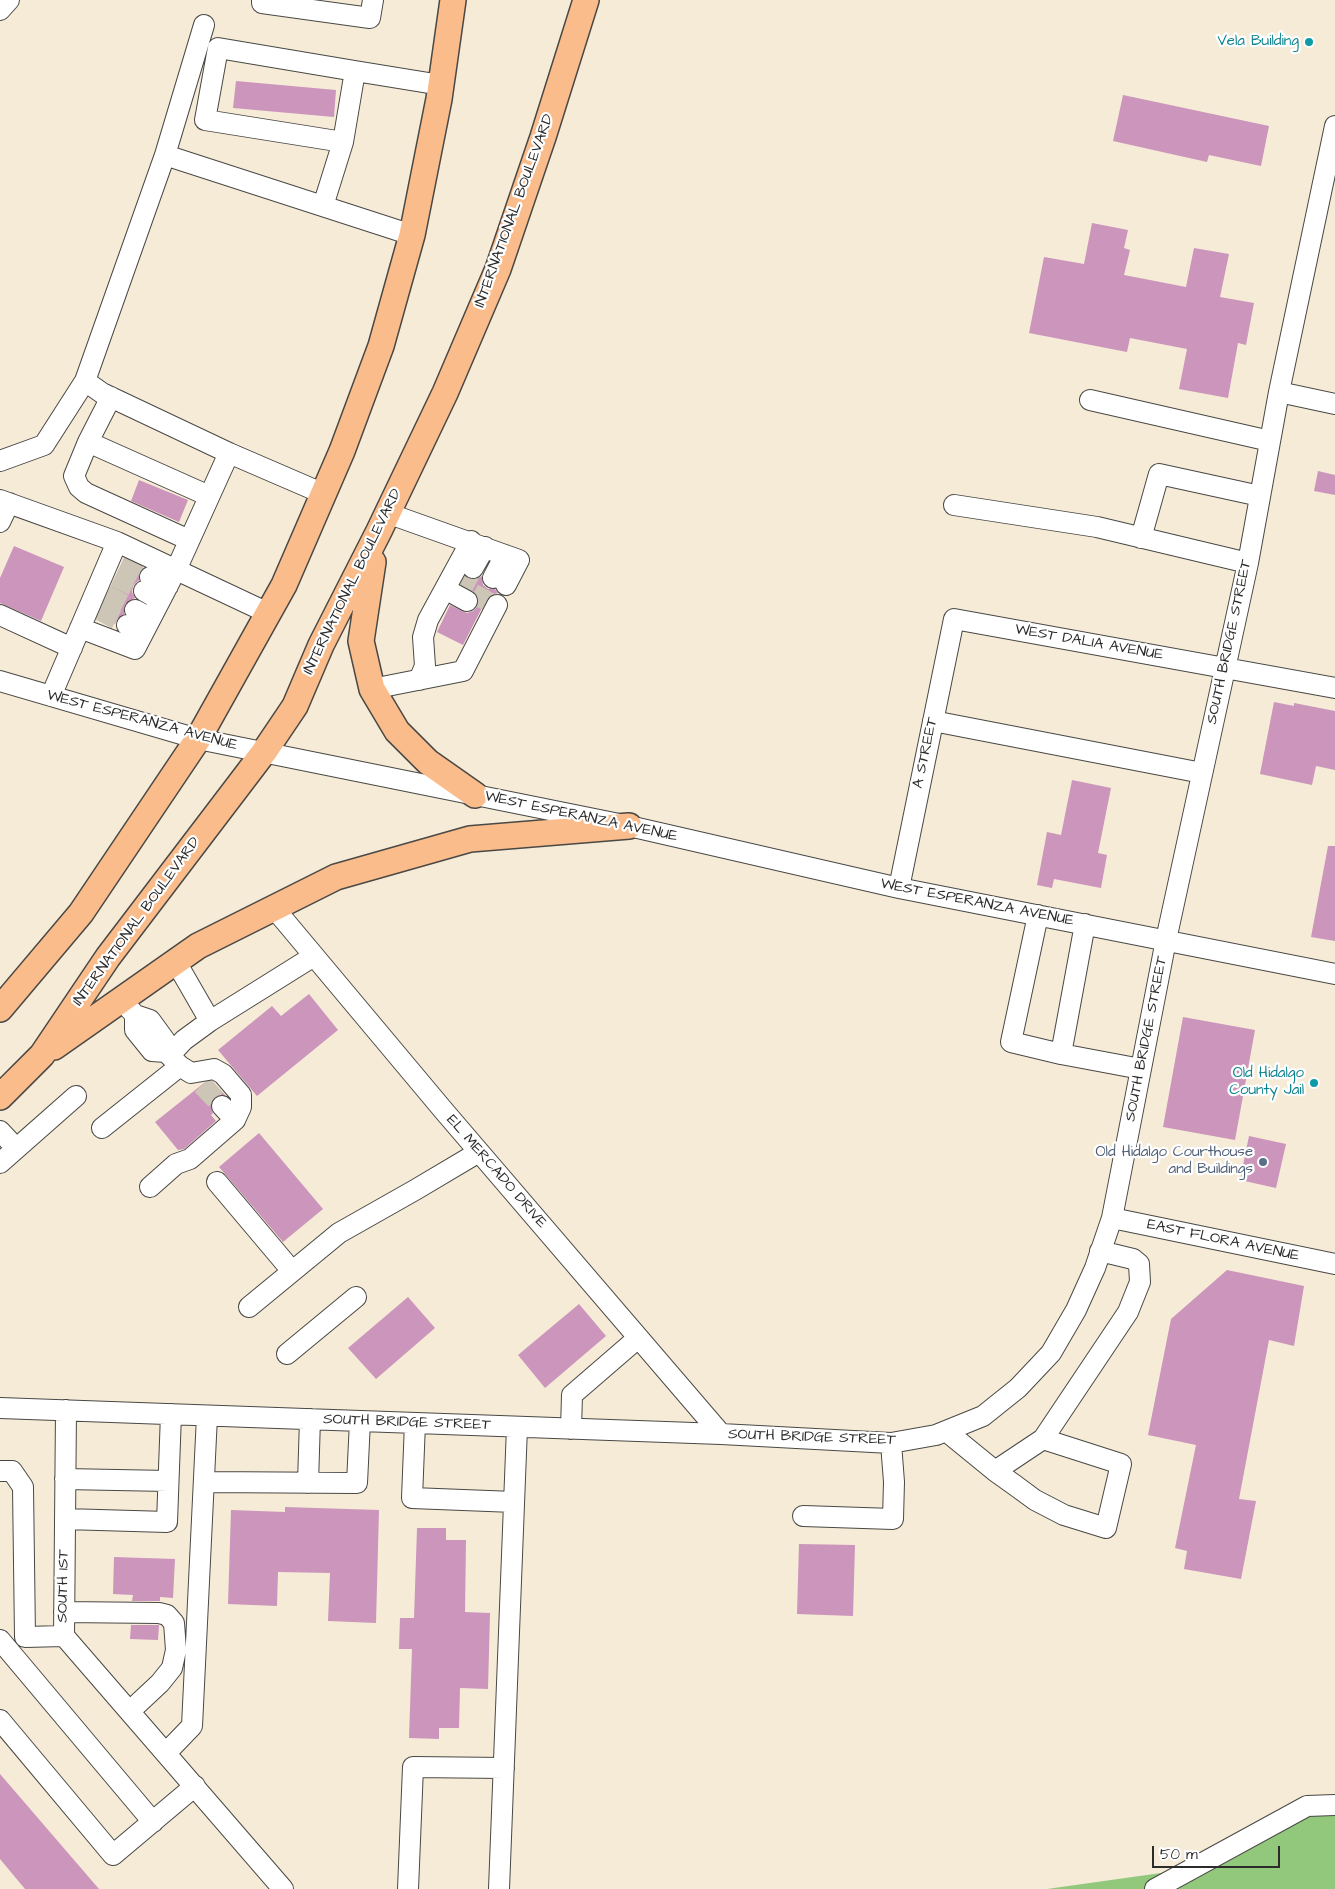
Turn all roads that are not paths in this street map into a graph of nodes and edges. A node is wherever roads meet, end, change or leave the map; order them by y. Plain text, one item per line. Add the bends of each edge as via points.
1 (9, 0) edge
2 (262, 0) edge
3 (372, 0) edge
4 (453, 0) edge
5 (586, 0) edge
6 (0, 10) edge
7 (204, 26) dead end
8 (355, 71) junction
9 (441, 85) junction
10 (1335, 126) edge
11 (344, 135) junction
12 (164, 155) junction
13 (323, 206) junction
14 (412, 235) junction
15 (85, 380) junction
16 (1279, 392) junction
17 (111, 397) junction
18 (1090, 400) dead end
19 (1335, 404) edge
20 (1270, 441) junction
21 (88, 442) junction
22 (229, 452) junction
23 (0, 461) edge
24 (324, 494) junction
25 (209, 496) junction
26 (1260, 496) junction
27 (5, 501) edge
28 (954, 505) dead end
29 (0, 522) edge
30 (383, 522) junction
31 (1141, 538) junction
32 (189, 540) junction
33 (489, 549) junction
34 (114, 562) junction
35 (1248, 563) junction
36 (489, 576) tunnel mouth
37 (472, 600) junction
38 (150, 601) junction
39 (268, 613) junction
40 (0, 615) edge
41 (954, 619) joint
42 (80, 628) junction
43 (72, 648) junction
44 (1224, 667) junction
45 (419, 680) junction
46 (0, 681) edge
47 (1335, 688) edge
48 (372, 689) junction
49 (51, 696) junction
50 (933, 720) junction
51 (198, 739) junction
52 (264, 752) junction
53 (1202, 773) junction
54 (475, 795) junction
55 (628, 826) junction
56 (899, 888) junction
57 (274, 908) junction
58 (1038, 915) junction
59 (1085, 924) junction
60 (1166, 940) junction
61 (314, 956) junction
62 (176, 962) junction
63 (1335, 974) edge
64 (1, 1007) edge
65 (128, 1007) junction
66 (210, 1020) junction
67 (1062, 1054) junction
68 (42, 1056) junction
69 (182, 1066) junction
70 (1141, 1069) junction
71 (76, 1096) dead end
72 (0, 1097) edge
73 (102, 1128) dead end
74 (0, 1131) edge
75 (16, 1148) junction
76 (479, 1152) junction
77 (0, 1163) edge
78 (217, 1182) dead end
79 (150, 1187) dead end
80 (1112, 1218) junction
81 (1100, 1251) junction
82 (1335, 1264) edge
83 (292, 1271) junction
84 (356, 1297) dead end
85 (249, 1307) dead end
86 (638, 1338) junction
87 (287, 1354) dead end
88 (0, 1408) edge
89 (66, 1410) junction
90 (171, 1414) junction
91 (207, 1416) junction
92 (310, 1419) junction
93 (360, 1421) junction
94 (415, 1423) junction
95 (517, 1427) junction
96 (571, 1429) junction
97 (946, 1432) junction
98 (721, 1434) junction
99 (1043, 1439) junction
100 (891, 1443) junction
101 (0, 1471) edge
102 (995, 1471) junction
103 (65, 1478) junction
104 (168, 1481) junction
105 (204, 1482) junction
106 (308, 1483) junction
107 (514, 1502) junction
108 (803, 1516) dead end
109 (65, 1518) junction
110 (64, 1612) junction
111 (0, 1636) edge
112 (64, 1636) junction
113 (24, 1637) junction
114 (0, 1640) edge
115 (130, 1711) junction
116 (0, 1720) edge
117 (166, 1753) junction
118 (504, 1768) junction
119 (195, 1786) junction
120 (1335, 1804) edge
121 (152, 1822) junction
122 (283, 1889) edge
123 (408, 1889) edge
124 (499, 1889) edge
125 (1155, 1889) edge

1 - 6 street
2 - 3 street via 262,3 370,18
4 - 9 main road
5 - 30 main road, INTERNATIONAL BOULEVARD via 498,268 445,393
7 - 12 street
8 - 9 street
8 - 11 street
8 - 11 street via 218,48 205,120
9 - 14 main road
10 - 16 street, SOUTH BRIDGE STREET
11 - 13 street
12 - 13 street
12 - 15 street
13 - 14 street
14 - 24 main road via 381,346
15 - 17 street
15 - 23 street via 44,445
16 - 19 street
16 - 20 street, SOUTH BRIDGE STREET
17 - 21 street
17 - 22 street
18 - 20 street
20 - 26 street, SOUTH BRIDGE STREET
21 - 25 street
21 - 32 street via 74,476 79,487
22 - 24 street
22 - 25 street
24 - 39 main road via 284,585
25 - 32 street
26 - 31 street via 1159,474
26 - 35 street, SOUTH BRIDGE STREET
27 - 29 street
27 - 34 street
28 - 31 street via 1097,527
30 - 33 street
30 - 48 main road via 365,601 361,641
30 - 52 main road, INTERNATIONAL BOULEVARD via 321,644 295,706
31 - 35 street
32 - 38 street
33 - 36 street
33 - 37 street
34 - 38 street
34 - 42 street via 98,601
35 - 44 street, SOUTH BRIDGE STREET
37 - 45 street via 428,620 423,637 425,666
37 - 45 street via 463,671
38 - 39 street
38 - 42 street via 135,649
39 - 51 main road
40 - 43 street
41 - 44 street, WEST DALIA AVENUE
41 - 50 street, A STREET
42 - 43 street
43 - 49 street
44 - 47 street, WEST DALIA AVENUE
44 - 53 street, SOUTH BRIDGE STREET
45 - 48 street
46 - 49 street, WEST ESPERANZA AVENUE
48 - 54 main road via 396,731 428,762
49 - 51 street, WEST ESPERANZA AVENUE
50 - 53 street
50 - 56 street, A STREET
51 - 52 street, WEST ESPERANZA AVENUE
51 - 64 main road via 81,913
52 - 54 street, WEST ESPERANZA AVENUE
52 - 68 main road, INTERNATIONAL BOULEVARD via 108,957
53 - 60 street, SOUTH BRIDGE STREET
54 - 55 street, WEST ESPERANZA AVENUE
55 - 56 street, WEST ESPERANZA AVENUE
55 - 57 main road via 470,839 336,876
56 - 58 street, WEST ESPERANZA AVENUE
57 - 61 street, EL MERCADO DRIVE
57 - 62 main road via 198,946
58 - 59 street, WEST ESPERANZA AVENUE
58 - 67 street via 1010,1042
59 - 60 street, WEST ESPERANZA AVENUE
59 - 67 street
60 - 63 street, WEST ESPERANZA AVENUE
60 - 70 street, SOUTH BRIDGE STREET
61 - 66 street
61 - 76 street, EL MERCADO DRIVE
62 - 65 main road
62 - 66 street
65 - 68 main road
65 - 69 street via 150,1020
66 - 69 street via 184,1040
67 - 70 street
68 - 72 main road, INTERNATIONAL BOULEVARD
69 - 73 street
69 - 79 street via 214,1069 224,1074 241,1095 241,1107 228,1113 190,1159 176,1164
70 - 80 street, SOUTH BRIDGE STREET
71 - 75 street
74 - 75 street
75 - 77 street
76 - 83 street via 339,1233
76 - 86 street, EL MERCADO DRIVE
78 - 83 street
80 - 81 street, SOUTH BRIDGE STREET
80 - 82 street, EAST FLORA AVENUE
81 - 97 street, SOUTH BRIDGE STREET via 1076,1310 1051,1353 1018,1388 983,1416
81 - 99 street via 1133,1259 1139,1264 1140,1282 1128,1312
83 - 85 street
84 - 87 street
86 - 96 street via 572,1395
86 - 98 street, EL MERCADO DRIVE
88 - 89 street, SOUTH BRIDGE STREET
89 - 90 street, SOUTH BRIDGE STREET
89 - 103 street, SOUTH 1ST
90 - 91 street, SOUTH BRIDGE STREET
90 - 104 street
91 - 92 street, SOUTH BRIDGE STREET
91 - 105 street
92 - 93 street, SOUTH BRIDGE STREET
92 - 106 street
93 - 94 street, SOUTH BRIDGE STREET
93 - 106 street via 357,1483
94 - 95 street, SOUTH BRIDGE STREET
94 - 107 street via 412,1498
95 - 96 street, SOUTH BRIDGE STREET
95 - 107 street
96 - 98 street, SOUTH BRIDGE STREET
97 - 100 street, SOUTH BRIDGE STREET
97 - 102 street
98 - 100 street, SOUTH BRIDGE STREET
99 - 102 street
99 - 102 street via 1121,1464 1106,1528 1064,1515 1035,1500
100 - 108 street via 893,1518
101 - 113 street via 12,1472 23,1487
103 - 104 street
103 - 109 street, SOUTH 1ST
104 - 109 street via 167,1522
105 - 106 street
105 - 117 street via 192,1726
107 - 118 street
109 - 110 street, SOUTH 1ST
110 - 112 street, SOUTH 1ST
110 - 115 street via 159,1613 167,1615 174,1623 176,1650 172,1668
111 - 113 street
112 - 113 street
112 - 115 street, SOUTH 1ST
114 - 121 street
115 - 117 street, SOUTH 1ST
116 - 121 street via 113,1855
117 - 119 street, SOUTH 1ST
118 - 123 street via 413,1767
118 - 124 street
119 - 121 street
119 - 122 street, SOUTH 1ST
120 - 125 street via 1307,1806

